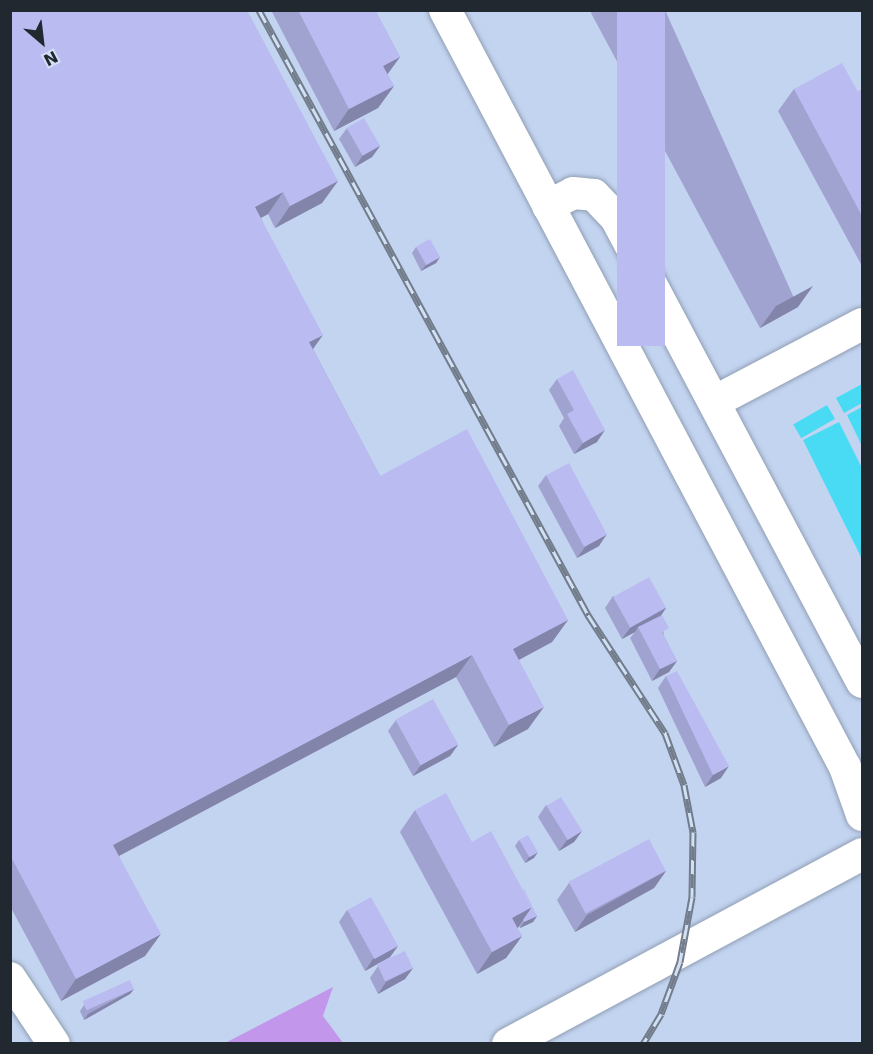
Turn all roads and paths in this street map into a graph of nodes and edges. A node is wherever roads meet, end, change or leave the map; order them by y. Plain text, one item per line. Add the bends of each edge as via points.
1 (445, 10) edge
2 (548, 206) junction
3 (862, 324) edge
4 (714, 402) junction
5 (862, 682) edge
6 (854, 773) edge
7 (862, 815) edge
8 (862, 854) edge
9 (10, 978) edge
10 (54, 1044) edge
11 (508, 1044) edge

1 - 2 lane
2 - 4 lane via 573,193 594,195 616,218
2 - 6 lane
3 - 4 lane
4 - 5 lane
6 - 7 lane
8 - 11 lane
9 - 10 lane

